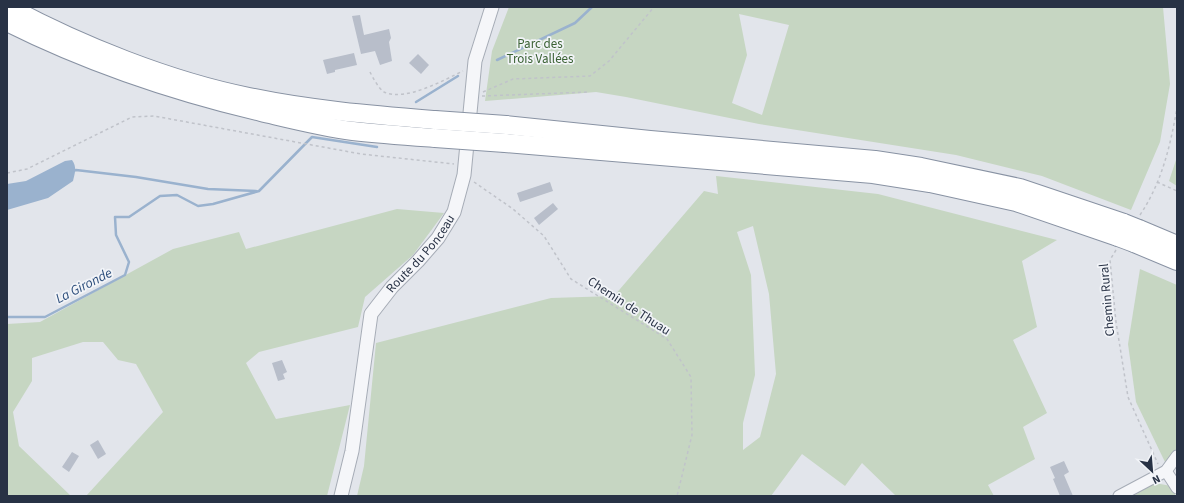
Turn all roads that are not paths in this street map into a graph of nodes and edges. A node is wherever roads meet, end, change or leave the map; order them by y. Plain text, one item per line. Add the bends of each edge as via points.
1 (9, 7) edge
2 (492, 7) edge
3 (7, 22) edge
4 (1129, 232) junction
5 (1177, 245) edge
6 (1177, 261) edge
7 (1177, 456) edge
8 (1164, 472) junction
9 (1177, 488) edge
10 (341, 496) edge
11 (1119, 496) edge

1 - 4 highway, bridge via 51,29 123,58 188,81 241,95 355,114 506,125 921,166 1020,188
2 - 10 street, Route du Ponceau via 474,66 465,170 454,212 438,238 384,296 371,314 352,451
3 - 4 highway, bridge via 43,40 183,93 345,130 873,174 1016,202
4 - 5 highway
4 - 6 highway
7 - 8 street
8 - 9 street
8 - 11 street

